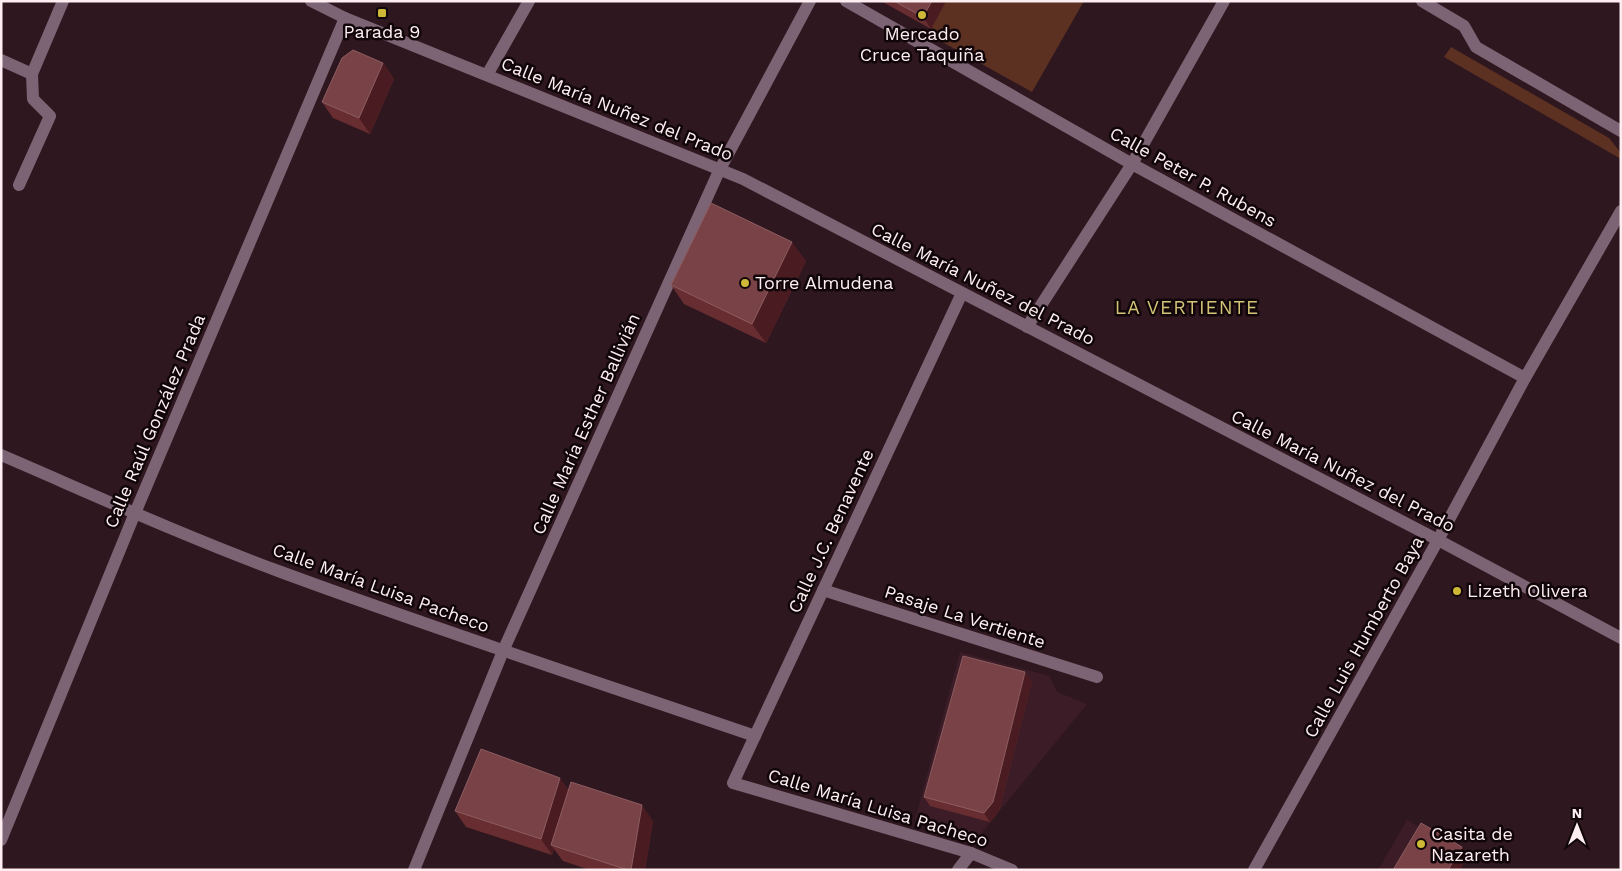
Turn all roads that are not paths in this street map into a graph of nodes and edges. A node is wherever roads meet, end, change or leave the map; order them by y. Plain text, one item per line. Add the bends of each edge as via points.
1 (63, 1) edge
2 (311, 1) edge
3 (529, 1) edge
4 (810, 1) edge
5 (846, 1) edge
6 (1224, 1) edge
7 (1422, 1) edge
8 (346, 18) junction
9 (1, 60) edge
10 (32, 74) junction
11 (487, 75) junction
12 (1621, 130) edge
13 (1132, 164) junction
14 (719, 170) junction
15 (19, 185) dead end
16 (1621, 211) edge
17 (962, 293) junction
18 (1027, 327) junction
19 (1525, 378) junction
20 (1, 455) edge
21 (135, 513) junction
22 (1438, 540) junction
23 (823, 590) junction
24 (1621, 638) edge
25 (503, 651) junction
26 (1096, 677) dead end
27 (755, 736) junction
28 (733, 783) joint
29 (1, 840) edge
30 (971, 853) junction
31 (414, 870) edge
32 (958, 870) edge
33 (1012, 870) edge
34 (1254, 870) edge

1 - 10 street
2 - 8 street, Calle María Nuñez del Prado
3 - 11 street
4 - 14 street, Calle María Esther Ballivián
5 - 13 street, Calle Peter P. Rubens
6 - 13 street
7 - 12 street via 1464,26 1476,47
8 - 11 street, Calle María Nuñez del Prado
8 - 21 street, Calle Raúl González Prada
9 - 10 street
10 - 15 street via 33,99 50,116
11 - 14 street, Calle María Nuñez del Prado
13 - 18 street
13 - 19 street, Calle Peter P. Rubens
14 - 17 street, Calle María Nuñez del Prado via 743,179
14 - 25 street, Calle María Esther Ballivián
16 - 19 street, Calle Luis Humberto Baya
17 - 18 street, Calle María Nuñez del Prado
17 - 23 street, Calle J.C. Benavente
18 - 22 street, Calle María Nuñez del Prado
19 - 22 street, Calle Luis Humberto Baya
20 - 21 street, Calle María Luisa Pacheco
21 - 25 street, Calle María Luisa Pacheco via 280,571
21 - 29 street, Calle Raúl González Prada
22 - 24 street, Calle María Nuñez del Prado
22 - 34 street, Calle Luis Humberto Baya
23 - 26 street, Pasaje La Vertiente
23 - 27 street, Calle J.C. Benavente
25 - 27 street, Calle María Luisa Pacheco
25 - 31 street, Calle María Esther Ballivián
27 - 28 street, Calle J.C. Benavente
28 - 30 street, Calle María Luisa Pacheco
30 - 32 street
30 - 33 street, Calle María Luisa Pacheco

